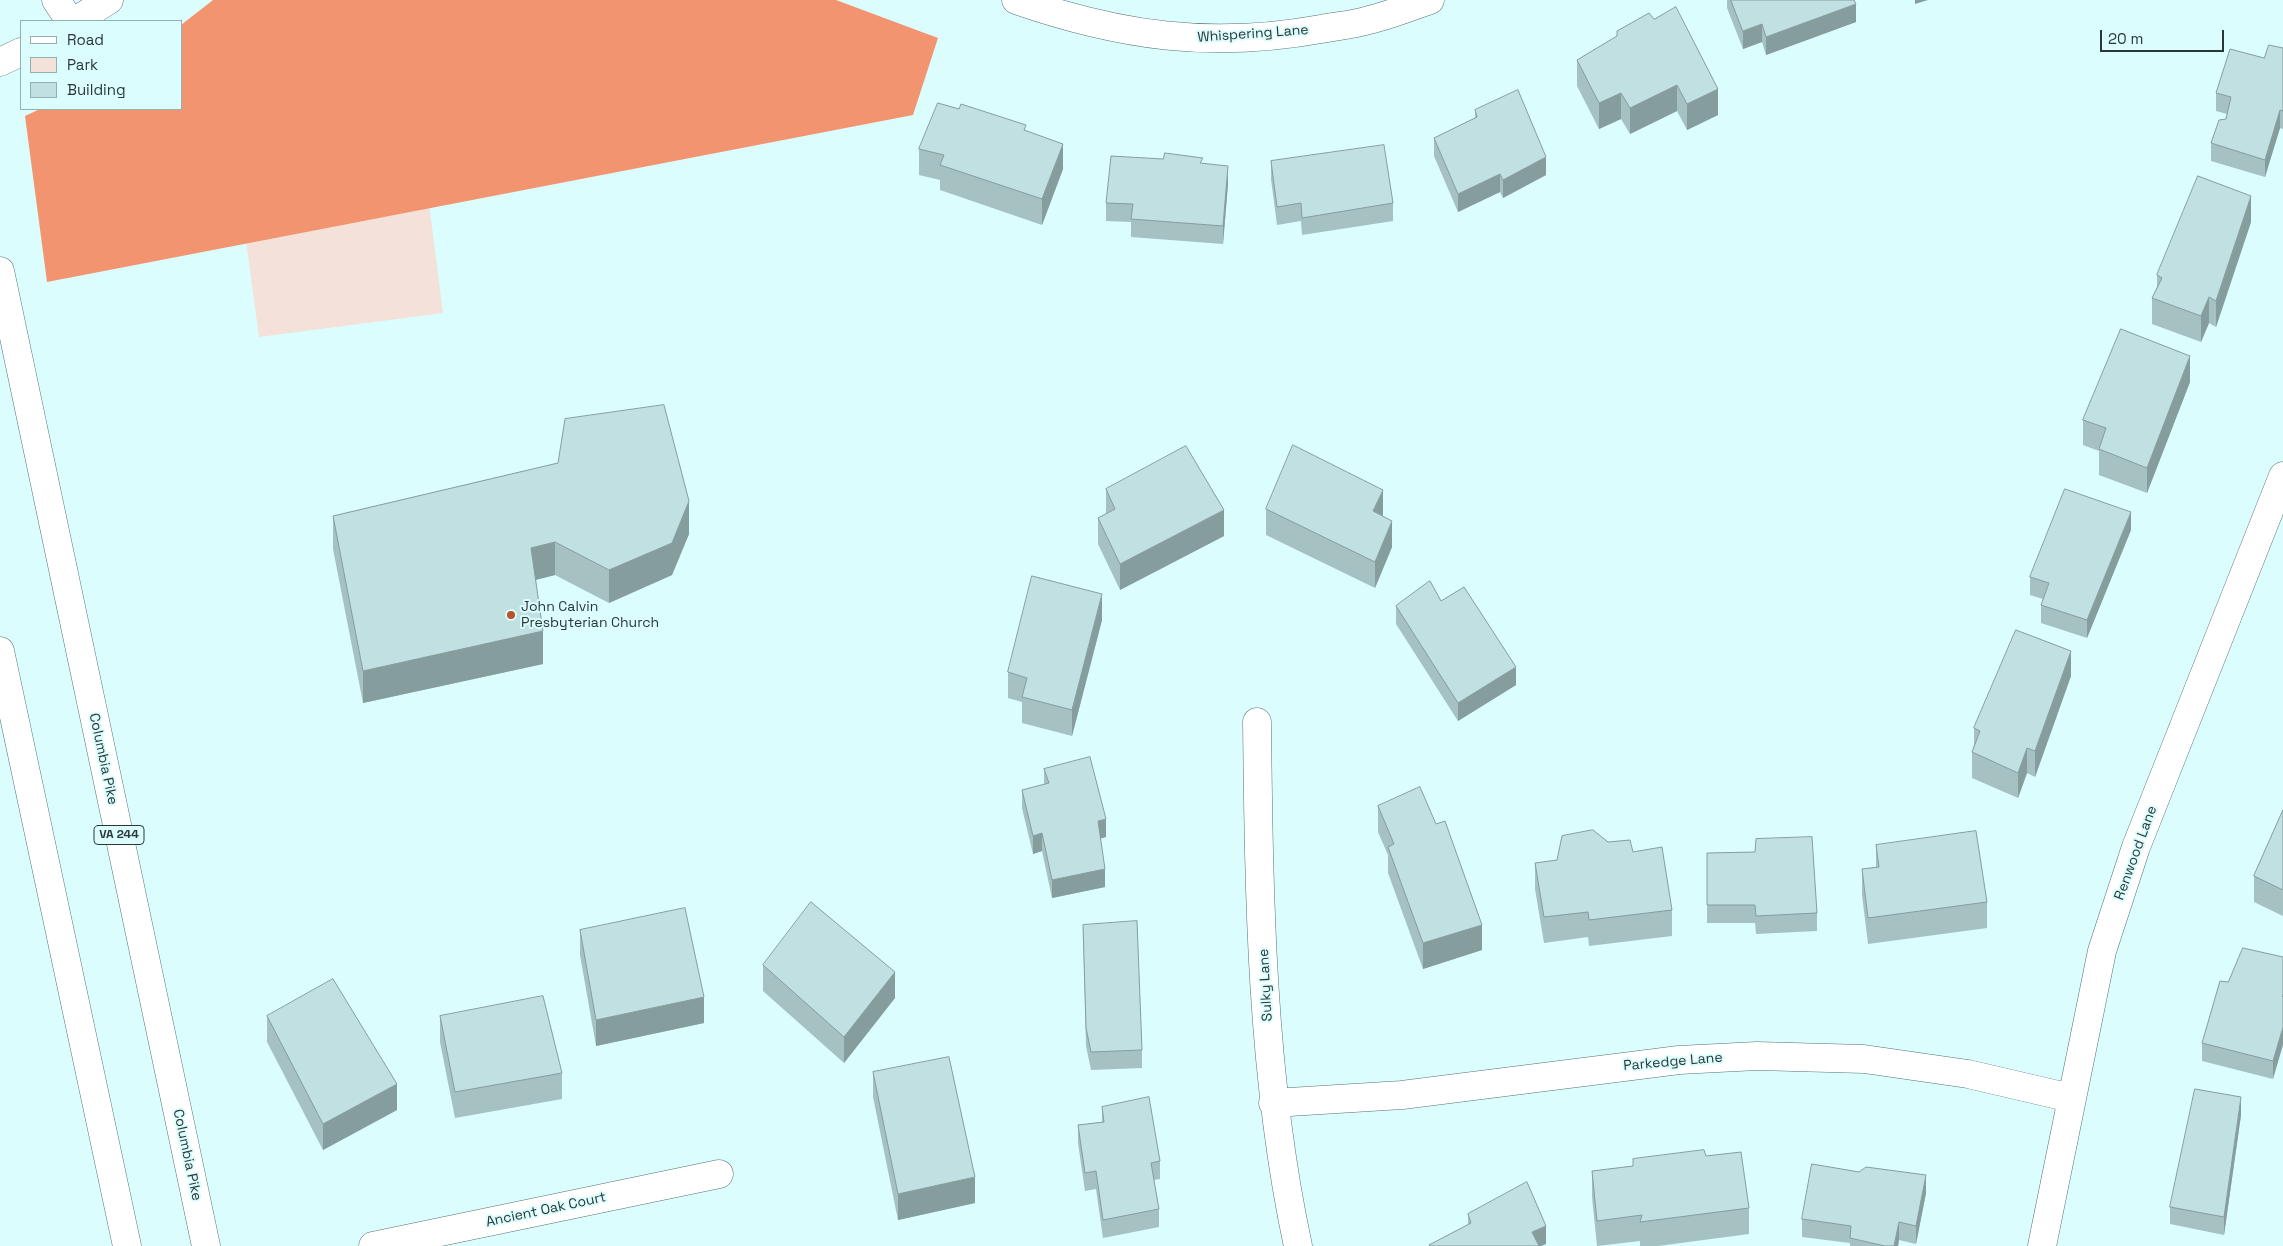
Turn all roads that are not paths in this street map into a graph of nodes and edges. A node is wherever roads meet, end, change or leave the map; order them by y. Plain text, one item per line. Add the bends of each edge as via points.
1 (56, 0) edge
2 (109, 0) edge
3 (1016, 0) edge
4 (1430, 0) edge
5 (69, 20) edge
6 (76, 20) edge
7 (20, 52) edge
8 (0, 62) edge
9 (0, 271) edge
10 (2283, 476) edge
11 (0, 651) edge
12 (6, 711) edge
13 (1257, 722) dead end
14 (2071, 1098) junction
15 (1273, 1102) junction
16 (719, 1174) dead end
17 (127, 1246) edge
18 (206, 1246) edge
19 (373, 1246) edge
20 (1298, 1246) edge
21 (2042, 1246) edge

1 - 5 street
2 - 6 street
3 - 4 street, Whispering Lane via 1053,13 1134,33 1210,40 1290,35 1368,21
7 - 8 street
9 - 18 street, Columbia Pike / VA 244
10 - 14 street, Renwood Lane via 2136,847 2102,951
11 - 12 street
12 - 17 street
13 - 15 street, Sulky Lane via 1259,872
14 - 15 street, Parkedge Lane via 1968,1074 1864,1059 1758,1056 1679,1060 1402,1095
14 - 21 street, Renwood Lane
15 - 20 street, Sulky Lane
16 - 19 street, Ancient Oak Court

